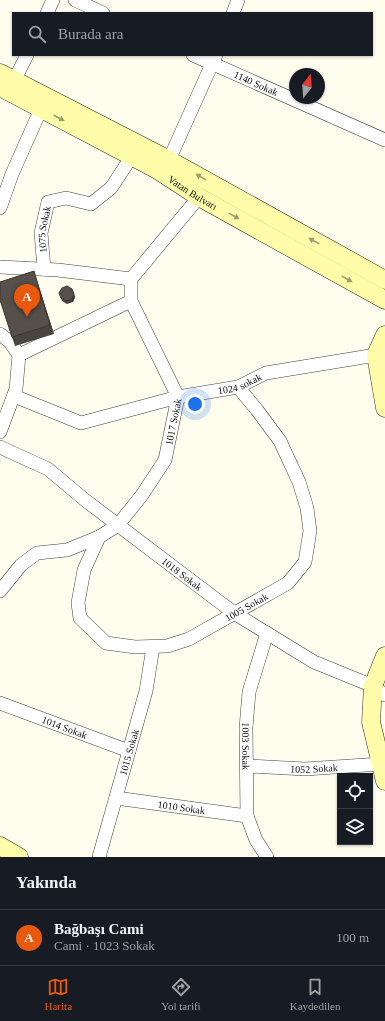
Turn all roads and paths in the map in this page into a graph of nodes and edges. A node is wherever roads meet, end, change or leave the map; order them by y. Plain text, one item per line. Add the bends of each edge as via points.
1 (54, 0) edge
2 (75, 0) edge
3 (238, 0) edge
4 (48, 12) edge
5 (101, 12) edge
6 (233, 12) edge
7 (26, 56) edge
8 (198, 56) edge
9 (214, 59) edge
10 (4, 82) edge
11 (41, 109) junction
12 (385, 140) edge
13 (132, 156) junction
14 (162, 164) junction
15 (199, 197) junction
16 (0, 208) edge
17 (0, 267) edge
18 (44, 269) junction
19 (131, 279) junction
20 (385, 280) edge
21 (385, 300) edge
22 (131, 301) junction
23 (0, 334) edge
24 (385, 335) edge
25 (20, 355) junction
26 (376, 355) junction
27 (238, 387) junction
28 (14, 396) junction
29 (178, 397) junction
30 (385, 408) edge
31 (0, 432) edge
32 (0, 447) edge
33 (118, 525) junction
34 (100, 537) junction
35 (0, 591) edge
36 (234, 613) junction
37 (267, 633) junction
38 (153, 646) junction
39 (385, 656) edge
40 (379, 691) edge
41 (0, 702) edge
42 (129, 750) junction
43 (247, 766) junction
44 (383, 772) edge
45 (116, 798) junction
46 (247, 816) junction
47 (0, 846) edge
48 (19, 857) edge
49 (99, 857) edge
50 (267, 857) edge

1 - 4 street
2 - 5 street
3 - 6 street
7 - 10 street
8 - 9 street, 1140 Sokak
9 - 12 street, 1140 Sokak
9 - 14 street
10 - 11 main road, Vatan Bulvarı
10 - 14 main road, Vatan Bulvarı
11 -> 13 main road, Vatan Bulvarı
11 - 16 street
13 - 14 main road, Vatan Bulvarı
13 - 18 street, 1075 Sokak via 112,188 90,204 66,198 48,202 42,233
14 - 15 main road, Vatan Bulvarı
20 -> 14 main road, Vatan Bulvarı
15 - 19 street
15 -> 21 main road, Vatan Bulvarı
17 - 18 street
18 - 19 street
19 - 22 street, 1017 Sokak
22 - 25 street
22 - 29 street, 1017 Sokak
23 - 25 street
24 - 26 main road
25 - 28 street
26 - 27 street, 1024 sokak via 266,373
26 - 30 main road
27 - 29 street, 1024 sokak
27 - 36 street, 1005 Sokak via 280,441 299,482 307,508 310,532 305,562 288,583
28 - 29 street, 1024 sokak via 81,423
28 - 31 street
29 - 33 street, 1017 Sokak via 165,460 142,496
32 - 33 street, 1018 Sokak via 48,469
33 - 34 street, 1017 Sokak
33 - 36 street, 1018 Sokak
34 - 35 street, 1017 Sokak via 68,550 37,553 21,565
34 - 38 street, 1005 Sokak via 84,570 78,603 80,618 106,643 135,647
36 - 37 street, 1018 Sokak
36 - 38 street, 1005 Sokak via 189,639 167,646
37 - 40 street, 1018 Sokak via 314,662
37 - 43 street, 1003 Sokak via 249,692 246,728
38 - 42 street, 1015 Sokak via 146,690
39 - 40 main road
40 - 44 main road via 371,722
41 - 42 street, 1014 Sokak
42 - 45 street, 1015 Sokak
43 - 44 street, 1052 Sokak
43 - 46 street, 1003 Sokak
45 - 46 street, 1010 Sokak
45 - 49 street, 1015 Sokak
46 - 50 street, 1003 Sokak via 256,840
47 - 48 main road

